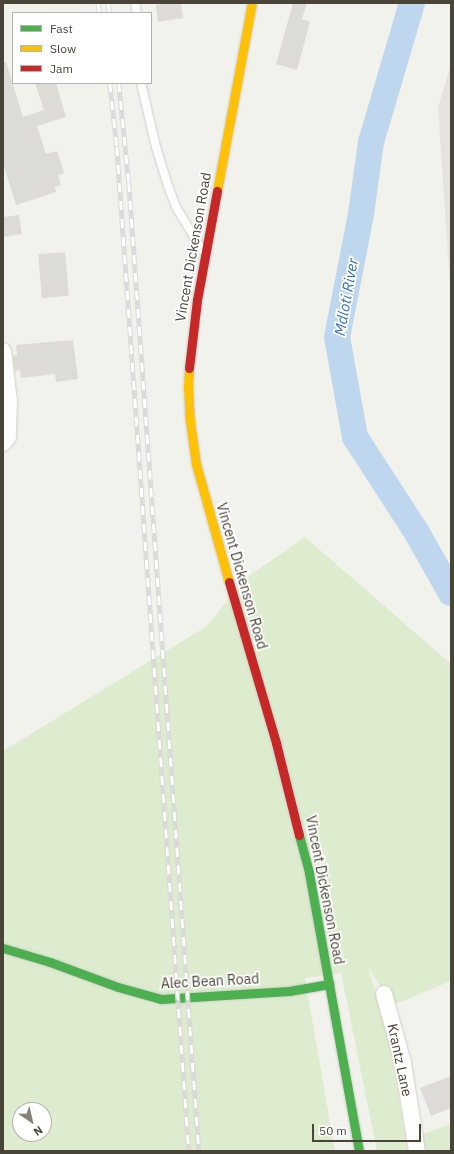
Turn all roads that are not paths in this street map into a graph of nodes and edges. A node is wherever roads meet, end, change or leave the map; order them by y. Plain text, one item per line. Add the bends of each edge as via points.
1 (252, 3) edge
2 (142, 84) edge
3 (205, 254) junction
4 (3, 351) edge
5 (3, 443) edge
6 (3, 948) edge
7 (329, 984) junction
8 (384, 994) dead end
9 (359, 1151) edge
10 (417, 1151) edge

1 - 3 main road, Vincent Dickenson Road
2 - 3 lane via 156,147 168,186 180,214
3 - 7 main road, Vincent Dickenson Road via 191,343 188,386 196,464 296,815
4 - 5 street via 9,401 8,437
6 - 7 main road, Alec Bean Road via 161,999 289,991
7 - 9 main road, Vincent Dickenson Road
8 - 10 street, Krantz Lane via 403,1063

